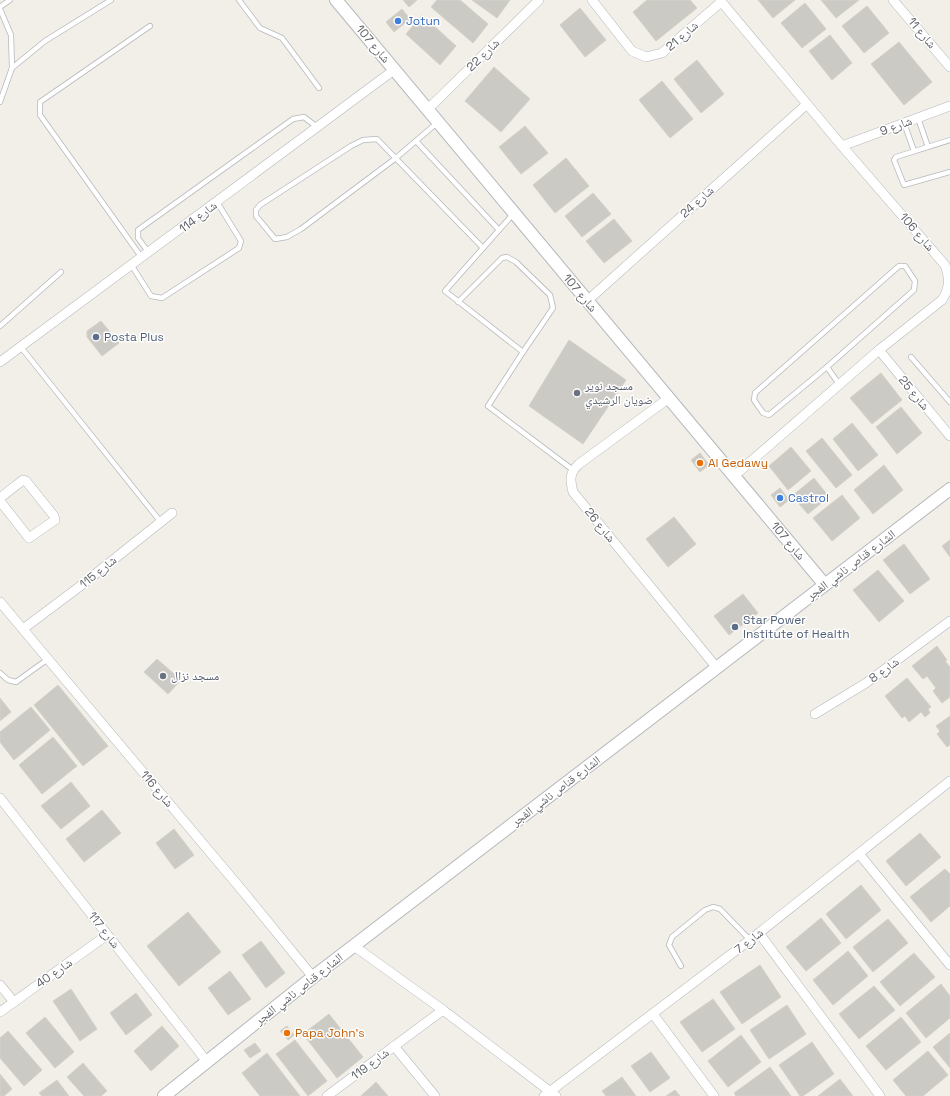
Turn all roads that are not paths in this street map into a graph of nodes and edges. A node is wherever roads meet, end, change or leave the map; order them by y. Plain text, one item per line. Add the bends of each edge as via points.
1 (10, 0) edge
2 (110, 0) edge
3 (239, 0) edge
4 (336, 0) edge
5 (539, 0) edge
6 (592, 0) edge
7 (721, 1) edge
8 (896, 1) edge
9 (0, 8) edge
10 (150, 26) dead end
11 (950, 67) edge
12 (12, 68) junction
13 (394, 70) junction
14 (319, 88) dead end
15 (0, 102) edge
16 (807, 104) junction
17 (950, 106) edge
18 (427, 110) junction
19 (918, 118) junction
20 (438, 122) junction
21 (904, 123) junction
22 (317, 128) junction
23 (416, 140) junction
24 (950, 140) edge
25 (842, 146) junction
26 (928, 147) junction
27 (914, 151) junction
28 (396, 158) junction
29 (950, 172) edge
30 (217, 202) junction
31 (514, 213) junction
32 (499, 230) junction
33 (483, 248) junction
34 (145, 256) junction
35 (132, 266) junction
36 (61, 272) dead end
37 (587, 300) junction
38 (458, 302) junction
39 (0, 326) edge
40 (20, 346) junction
41 (879, 350) junction
42 (523, 352) junction
43 (911, 357) dead end
44 (2, 358) edge
45 (827, 367) junction
46 (839, 384) junction
47 (669, 398) junction
48 (950, 402) edge
49 (950, 436) edge
50 (573, 470) junction
51 (734, 476) junction
52 (950, 489) edge
53 (0, 499) edge
54 (172, 513) dead end
55 (160, 521) junction
56 (825, 585) junction
57 (0, 602) edge
58 (950, 621) edge
59 (23, 629) junction
60 (48, 659) junction
61 (717, 668) junction
62 (0, 673) edge
63 (815, 714) dead end
64 (950, 781) edge
65 (0, 798) edge
66 (860, 855) junction
67 (759, 933) junction
68 (107, 935) junction
69 (750, 940) junction
70 (354, 946) junction
71 (950, 965) edge
72 (681, 966) dead end
73 (312, 977) junction
74 (0, 985) edge
75 (14, 1002) junction
76 (443, 1010) junction
77 (0, 1012) edge
78 (654, 1014) junction
79 (394, 1046) junction
80 (208, 1063) junction
81 (550, 1094) edge
82 (164, 1096) edge
83 (327, 1096) edge
84 (435, 1096) edge
85 (714, 1096) edge
86 (880, 1096) edge

1 - 9 lane
2 - 12 lane via 45,41
3 - 14 lane via 260,28 282,38
4 - 13 street, شارع 107
5 - 18 street, شارع 22
6 - 7 street, شارع 21 via 632,52 646,57 662,53
7 - 16 street, شارع 106
8 - 11 street, شارع 11
9 - 12 lane via 11,35
10 - 34 lane via 40,102 40,116
12 - 15 lane
13 - 18 street, شارع 107
13 - 22 street, شارع 114
16 - 25 street, شارع 106
16 - 37 street, شارع 24
17 - 19 street, شارع 9
18 - 20 street, شارع 107
19 - 21 street, شارع 9
19 - 26 lane
20 - 23 lane
20 - 31 street, شارع 107
21 - 25 street, شارع 9
21 - 27 lane
22 - 30 street, شارع 114
22 - 34 lane via 304,117 293,119 138,230 138,238
23 - 28 lane
23 - 32 lane
24 - 26 lane
25 - 41 street, شارع 106 via 945,265 949,278 948,290 942,300
26 - 27 lane
27 - 29 lane via 894,160 904,185
28 - 28 lane via 377,139 362,140 260,205 256,210 256,216 275,239 287,237
28 - 33 lane
30 - 34 street, شارع 114
30 - 35 lane via 241,241 239,248 162,298 152,296
31 - 32 lane
31 - 37 street, شارع 107
32 - 33 lane
33 - 38 lane via 445,291
34 - 35 street, شارع 114
35 - 40 street, شارع 114
36 - 39 lane
37 - 47 street, شارع 107
38 - 42 lane
38 - 42 lane via 502,258 507,257 516,262 550,295 554,308
40 - 44 street, شارع 114
40 - 55 lane
41 - 46 street, شارع 106
41 - 49 street, شارع 25
42 - 50 lane via 488,406
43 - 48 lane
45 - 45 lane via 914,290 915,281 905,266 899,266 755,393 754,400 763,413 769,415
45 - 46 lane
46 - 51 street, شارع 106
47 - 50 street
47 - 51 street, شارع 107
50 - 61 street, شارع 26 via 570,480 573,492
51 - 56 street, شارع 107
52 - 56 street, الشارع قناص ناشي الفجر
53 - 53 street via 23,480 26,481 55,520 29,538
54 - 55 street, شارع 115
55 - 59 street, شارع 115
56 - 61 street, الشارع قناص ناشي الفجر
57 - 59 street, شارع 116
58 - 63 street, شارع 8 via 866,683
59 - 60 street, شارع 116
60 - 62 lane via 16,682 8,680
60 - 73 street, شارع 116
61 - 70 street, الشارع قناص ناشي الفجر
64 - 66 street, شارع 7
65 - 68 street, شارع 117
66 - 67 street, شارع 7
66 - 71 street
67 - 69 street, شارع 7
67 - 86 street
68 - 75 street, شارع 40
68 - 80 street, شارع 117
69 - 72 lane via 720,909 713,907 705,910 670,941 669,945
69 - 78 street, شارع 7
70 - 73 street, الشارع قناص ناشي الفجر
70 - 76 street
73 - 80 street, الشارع قناص ناشي الفجر
74 - 75 street
75 - 77 street, شارع 40
76 - 79 street, شارع 119
76 - 81 street
78 - 81 street, شارع 7
78 - 85 street
79 - 83 street, شارع 119
79 - 84 street, شارع 119
80 - 82 street, الشارع قناص ناشي الفجر

